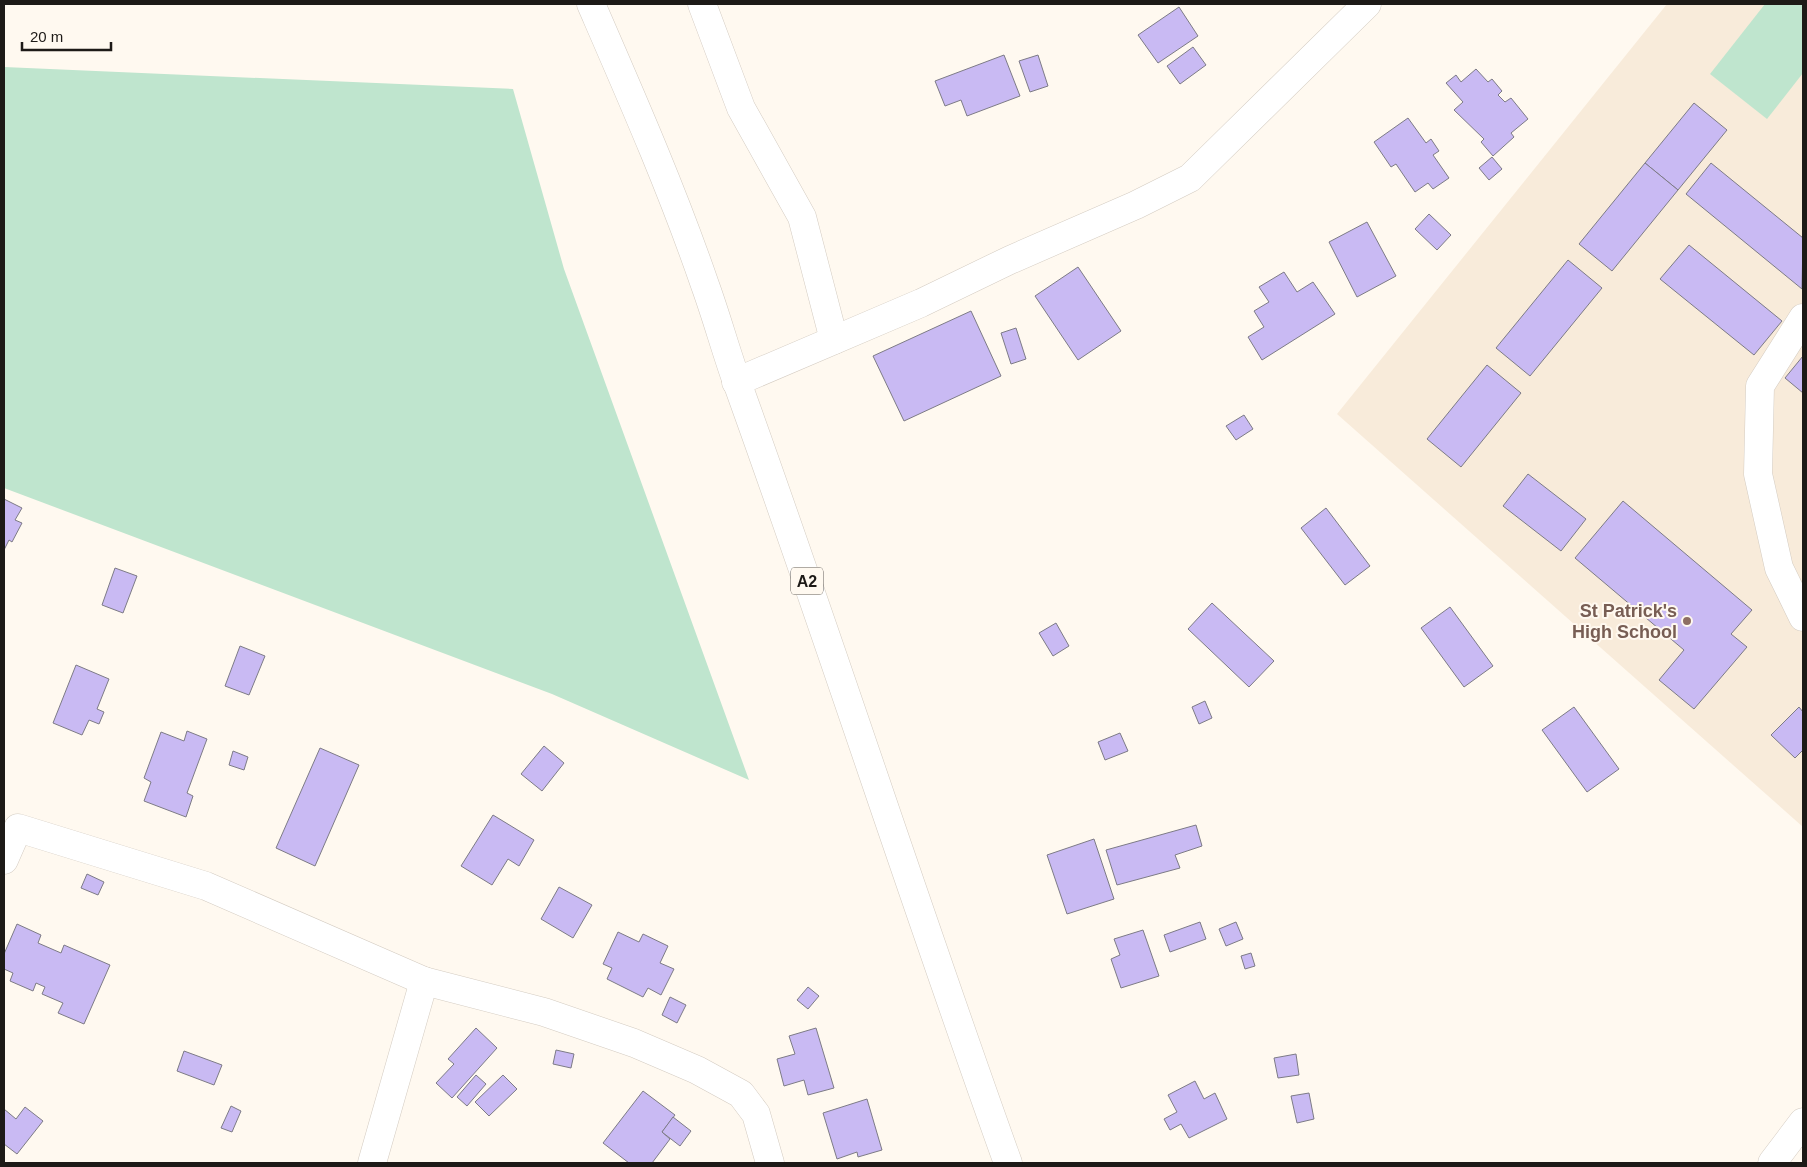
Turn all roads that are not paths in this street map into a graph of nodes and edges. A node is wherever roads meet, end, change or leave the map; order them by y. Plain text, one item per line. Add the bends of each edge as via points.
1 (591, 4) edge
2 (702, 4) edge
3 (1367, 4) edge
4 (1803, 318) edge
5 (834, 340) junction
6 (736, 382) junction
7 (1803, 617) edge
8 (4, 860) edge
9 (424, 981) junction
10 (1803, 1122) edge
11 (372, 1163) edge
12 (770, 1163) edge
13 (1008, 1163) edge
14 (1772, 1163) edge

1 - 6 street, A2 via 641,119 705,284
2 - 5 street via 742,108 802,217
3 - 5 street via 1190,178
4 - 7 street via 1760,386 1758,474 1779,568
5 - 6 street
6 - 13 street, A2
8 - 9 street via 18,828 206,886
9 - 11 street
9 - 12 street via 544,1012 634,1043 697,1070 741,1094 756,1114
10 - 14 street

